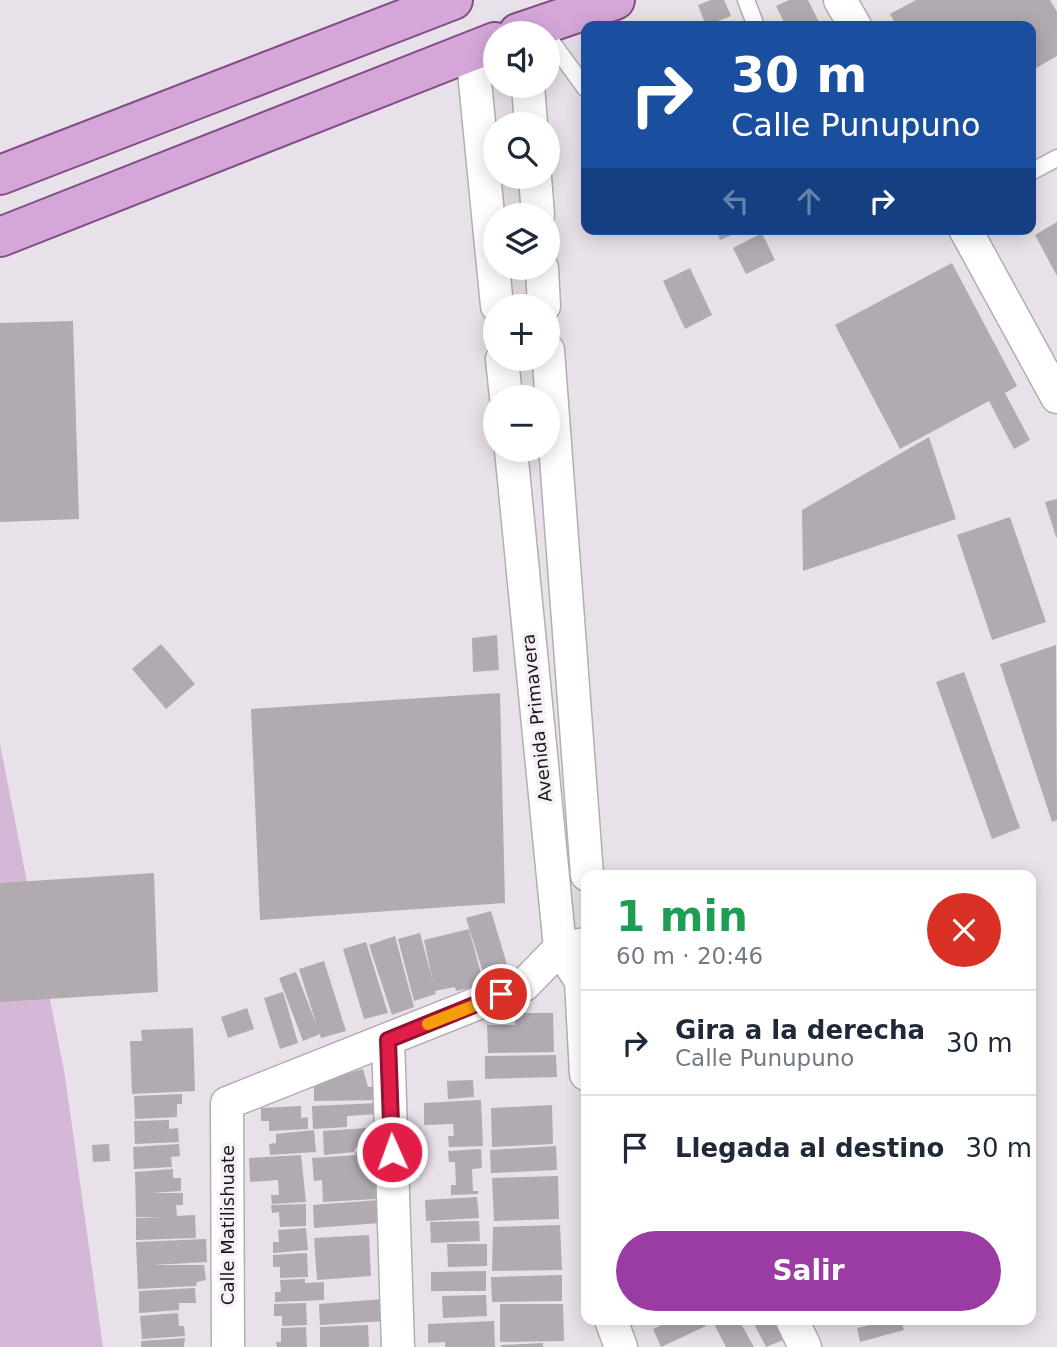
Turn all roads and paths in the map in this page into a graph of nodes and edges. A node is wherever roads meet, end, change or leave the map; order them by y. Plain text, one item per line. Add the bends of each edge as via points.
1 (453, 0) edge
2 (615, 0) edge
3 (746, 0) edge
4 (840, 0) edge
5 (560, 21) edge
6 (754, 21) edge
7 (852, 21) edge
8 (483, 51) edge
9 (560, 68) edge
10 (581, 85) edge
11 (515, 98) edge
12 (1057, 158) edge
13 (1036, 169) edge
14 (0, 176) edge
15 (968, 235) edge
16 (0, 237) edge
17 (498, 294) edge
18 (550, 371) edge
19 (1057, 397) edge
20 (513, 462) edge
21 (587, 870) edge
22 (578, 959) edge
23 (581, 1002) edge
24 (388, 1040) junction
25 (599, 1325) edge
26 (613, 1325) edge
27 (794, 1325) edge
28 (228, 1347) edge
29 (398, 1347) edge
30 (598, 1347) edge
31 (621, 1347) edge
32 (805, 1347) edge

1 - 14 main road
2 - 5 main road
3 - 6 lane
4 - 7 street
8 - 16 main road
9 - 10 lane
11 - 17 street
12 - 13 lane
15 - 19 street
18 - 21 street, Avenida Primavera
20 - 22 street, Avenida Primavera
22 - 23 street, Avenida Primavera
22 - 24 street
24 - 28 street, Calle Matilishuate via 227,1103
24 - 29 street
25 - 30 street
26 - 31 street
27 - 32 street

